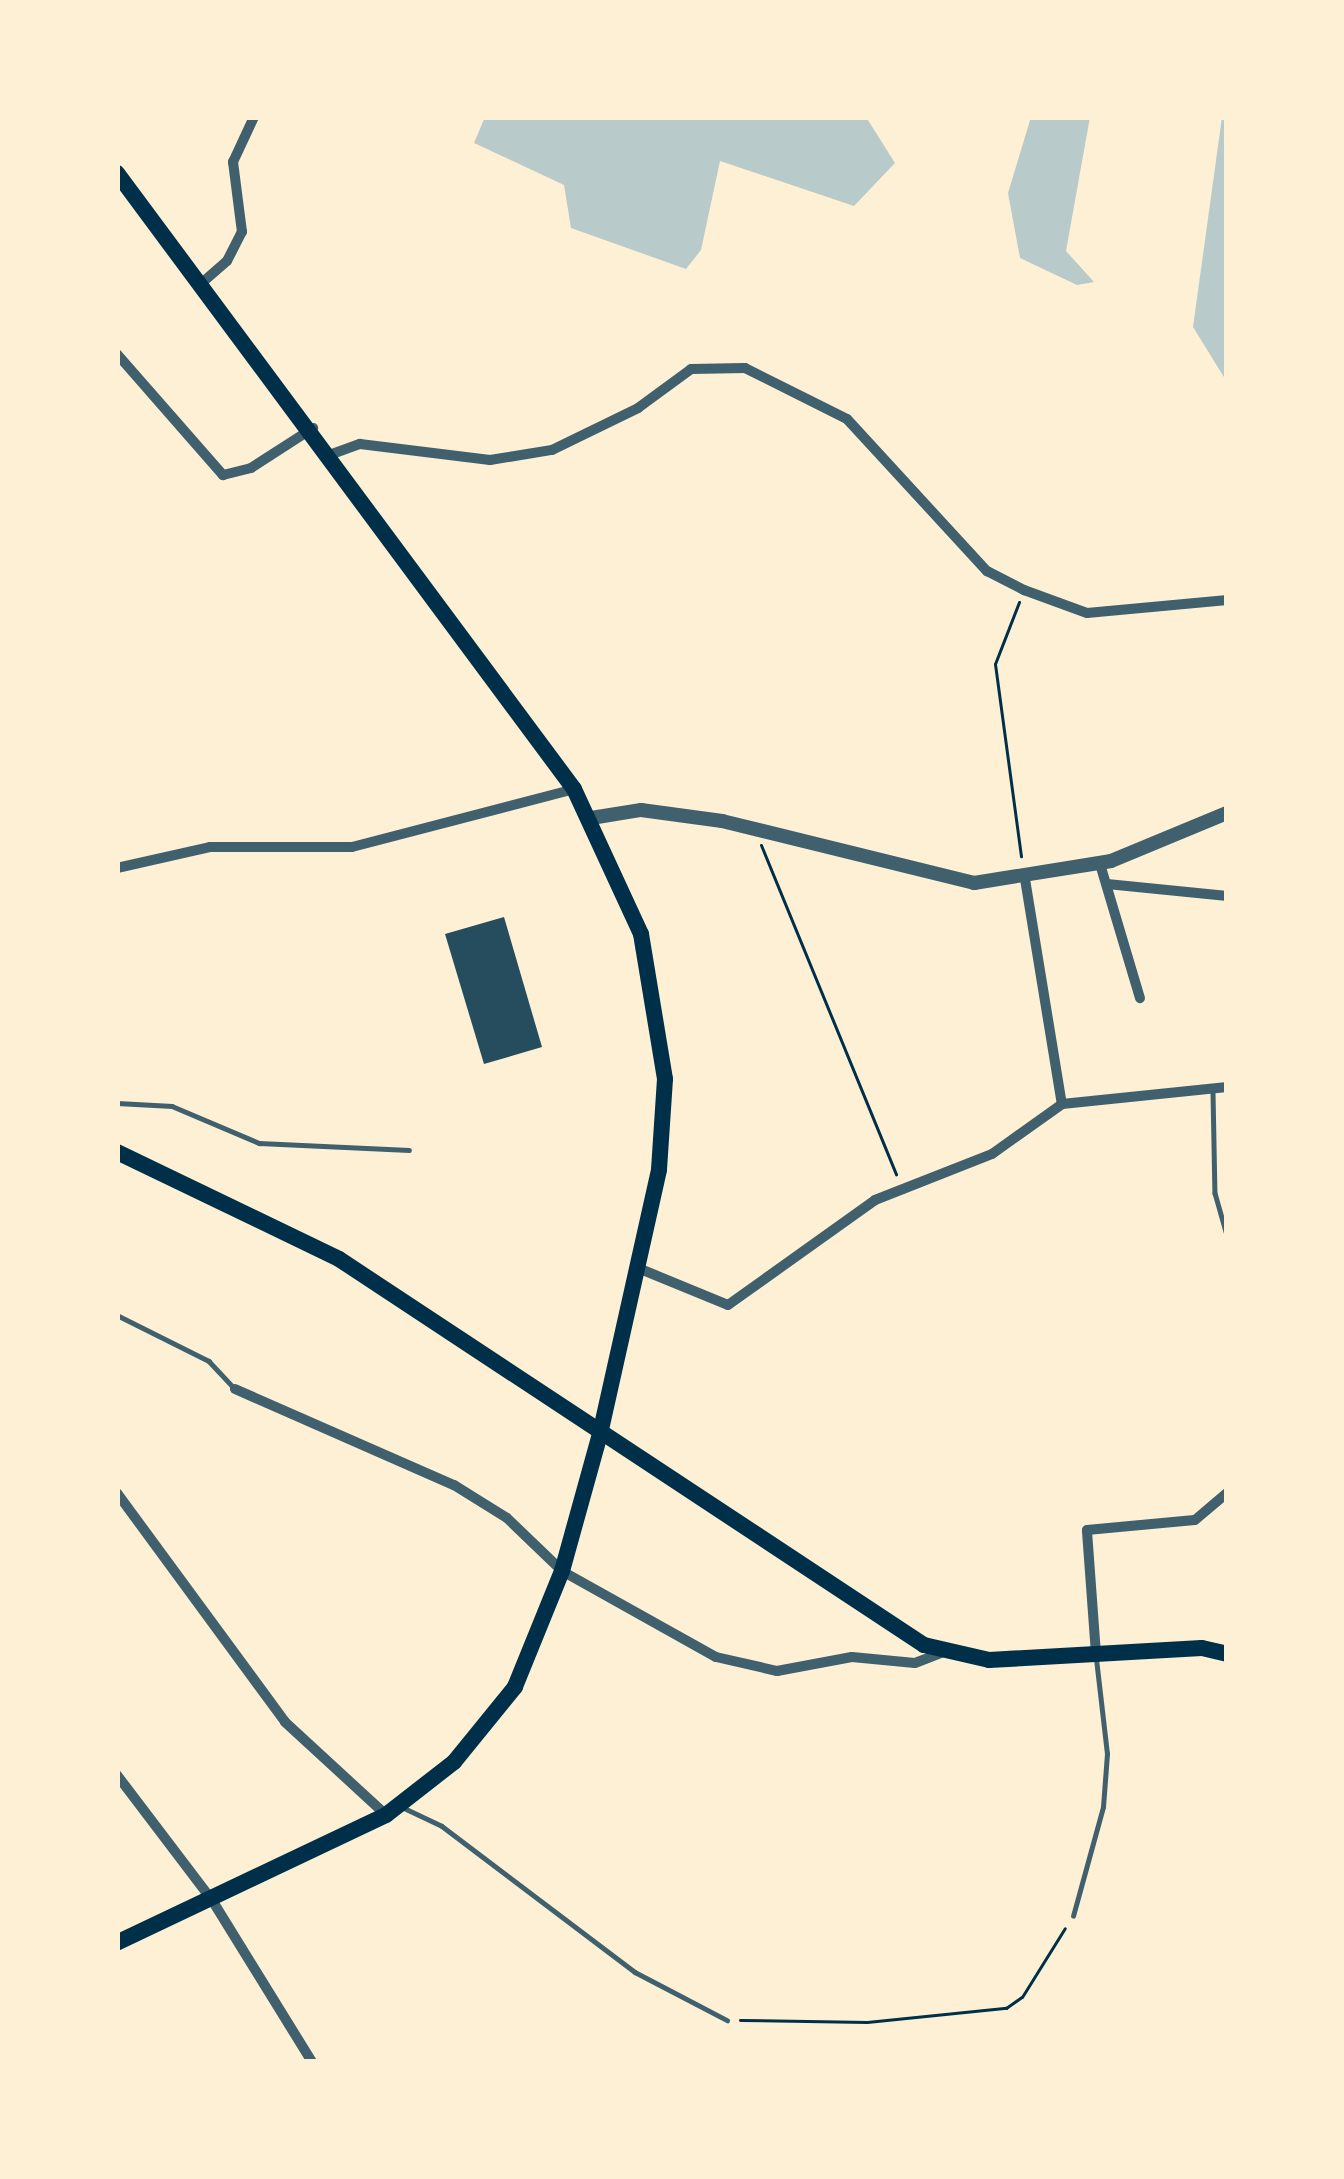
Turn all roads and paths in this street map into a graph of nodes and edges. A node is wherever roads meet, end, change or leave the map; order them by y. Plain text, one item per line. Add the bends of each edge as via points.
1 (254, 117) edge
2 (117, 173) edge
3 (204, 280) junction
4 (117, 354) edge
5 (313, 428) junction
6 (332, 454) junction
7 (1024, 590) junction
8 (1227, 600) edge
9 (574, 789) junction
10 (1227, 813) edge
11 (591, 818) junction
12 (753, 826) junction
13 (1100, 864) junction
14 (117, 868) edge
15 (1024, 879) junction
16 (1107, 884) junction
17 (1227, 896) edge
18 (1140, 998) dead end
19 (1227, 1087) edge
20 (1213, 1088) junction
21 (117, 1103) edge
22 (1062, 1104) junction
23 (409, 1150) dead end
24 (117, 1152) edge
25 (902, 1186) junction
26 (1227, 1234) edge
27 (638, 1268) junction
28 (117, 1315) edge
29 (235, 1389) joint
30 (600, 1434) junction
31 (117, 1493) edge
32 (1227, 1493) edge
33 (562, 1571) junction
34 (944, 1652) junction
35 (1096, 1654) junction
36 (1227, 1654) edge
37 (117, 1775) edge
38 (392, 1810) junction
39 (206, 1903) junction
40 (1073, 1916) joint
41 (117, 1943) edge
42 (727, 2020) joint
43 (312, 2062) edge

1 - 3 street via 233,161 242,232 227,261
2 - 3 highway
3 - 5 highway
4 - 5 street via 223,475 251,469
5 - 6 highway
6 - 7 street via 359,444 490,460 552,450 638,408 691,369 745,368 847,418 987,571
6 - 9 highway
7 - 8 street via 1087,613
7 - 15 path via 995,664
9 - 11 highway
9 - 14 street via 352,847 210,847
10 - 13 street
11 - 12 street via 660,811
11 - 27 highway via 641,934 664,1038 659,1170
12 - 15 street via 949,880
12 - 25 path
13 - 15 street
13 - 16 street
15 - 22 street
16 - 17 street
16 - 18 street
19 - 20 street
20 - 22 street
20 - 26 lane via 1215,1193
21 - 23 lane via 172,1106 259,1142
22 - 25 street via 992,1154
24 - 30 highway via 339,1259
25 - 27 street via 789,1254 728,1305
27 - 30 highway
28 - 29 lane via 209,1361
29 - 33 street via 454,1485 507,1519
30 - 33 highway
30 - 34 highway
31 - 38 street via 284,1722
32 - 35 street via 1195,1520 1087,1530
33 - 34 street via 716,1658 777,1670 852,1657 915,1663
33 - 38 highway via 515,1687 454,1762
34 - 35 highway via 989,1660
35 - 36 highway
35 - 40 lane via 1107,1754 1103,1807
37 - 39 street
38 - 39 highway
38 - 42 lane via 442,1826 635,1972
39 - 41 highway
39 - 43 street
40 - 42 path via 1022,1997 1006,2008 867,2022

